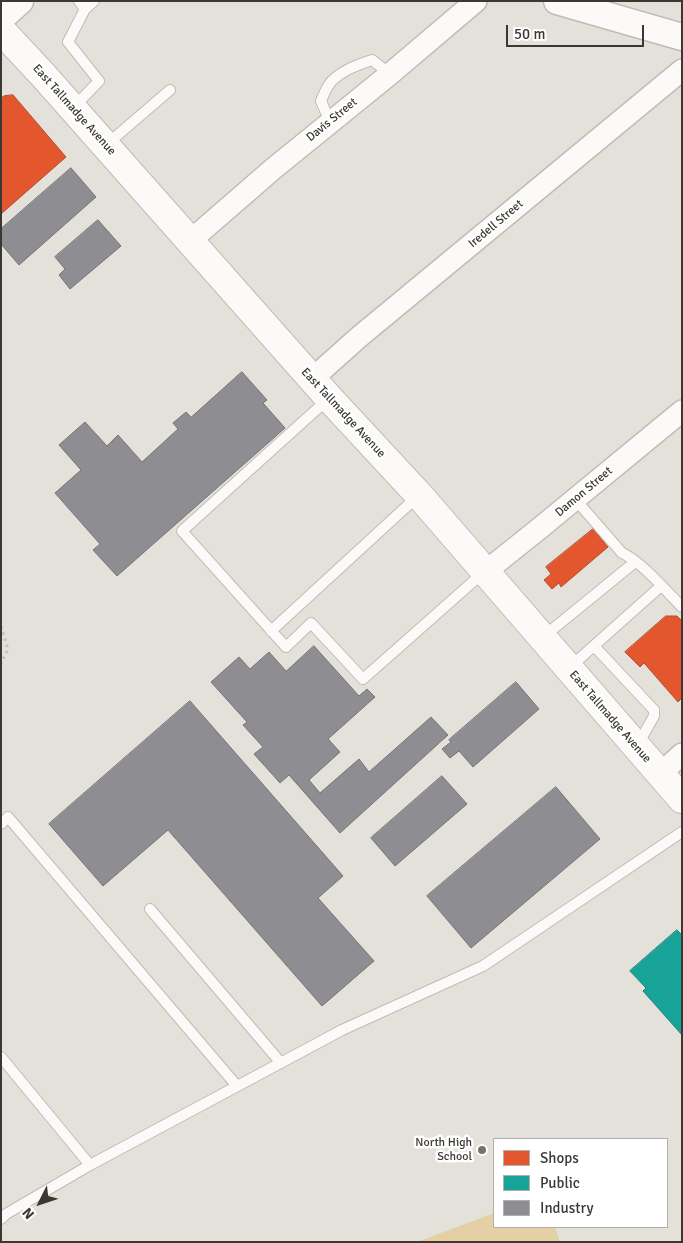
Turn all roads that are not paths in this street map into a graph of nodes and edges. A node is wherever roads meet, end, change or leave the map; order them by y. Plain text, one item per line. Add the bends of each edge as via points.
1 (20, 1) edge
2 (94, 1) edge
3 (476, 1) edge
4 (557, 1) edge
5 (82, 5) edge
6 (1, 18) edge
7 (1, 30) edge
8 (682, 37) edge
9 (682, 70) edge
10 (390, 74) junction
11 (170, 90) dead end
12 (73, 109) junction
13 (330, 122) junction
14 (105, 145) junction
15 (190, 241) junction
16 (320, 389) junction
17 (682, 411) edge
18 (419, 495) junction
19 (575, 499) junction
20 (635, 562) junction
21 (485, 572) junction
22 (661, 586) junction
23 (682, 607) edge
24 (272, 631) junction
25 (542, 638) junction
26 (594, 646) junction
27 (569, 669) junction
28 (636, 747) junction
29 (682, 754) edge
30 (660, 774) junction
31 (682, 799) edge
32 (1, 824) edge
33 (682, 832) edge
34 (150, 909) dead end
35 (1, 1057) edge
36 (281, 1063) junction
37 (237, 1086) junction
38 (90, 1165) junction
39 (1, 1219) edge

1 - 6 street
2 - 5 lane
3 - 10 street, Davis Street
4 - 8 street
5 - 12 lane via 68,42 99,80
7 - 12 main road, East Tallmadge Avenue
9 - 16 street, Iredell Street via 359,337
10 - 13 street, Davis Street
10 - 13 lane via 372,60 340,74 329,84 321,100
11 - 14 lane
12 - 14 main road, East Tallmadge Avenue
13 - 15 street, Davis Street
14 - 15 main road, East Tallmadge Avenue
15 - 16 main road, East Tallmadge Avenue
16 - 18 main road, East Tallmadge Avenue
16 - 24 lane via 182,531
17 - 19 street, Damon Street
18 - 21 main road, East Tallmadge Avenue
18 - 24 lane
19 - 20 lane via 622,553
19 - 21 street, Damon Street
20 - 22 lane
20 - 25 lane
21 - 24 lane via 363,679 311,623 286,647
21 - 25 main road, East Tallmadge Avenue
22 - 23 lane
22 - 26 lane
25 - 27 main road, East Tallmadge Avenue
26 - 27 lane
26 - 28 lane via 654,710 654,716
27 - 28 main road, East Tallmadge Avenue
28 - 30 main road, East Tallmadge Avenue
29 - 30 street
30 - 31 main road, East Tallmadge Avenue
32 - 37 lane via 8,818
33 - 36 lane via 483,966 342,1030
34 - 36 lane
35 - 38 lane
36 - 37 lane
37 - 38 lane
38 - 39 lane

